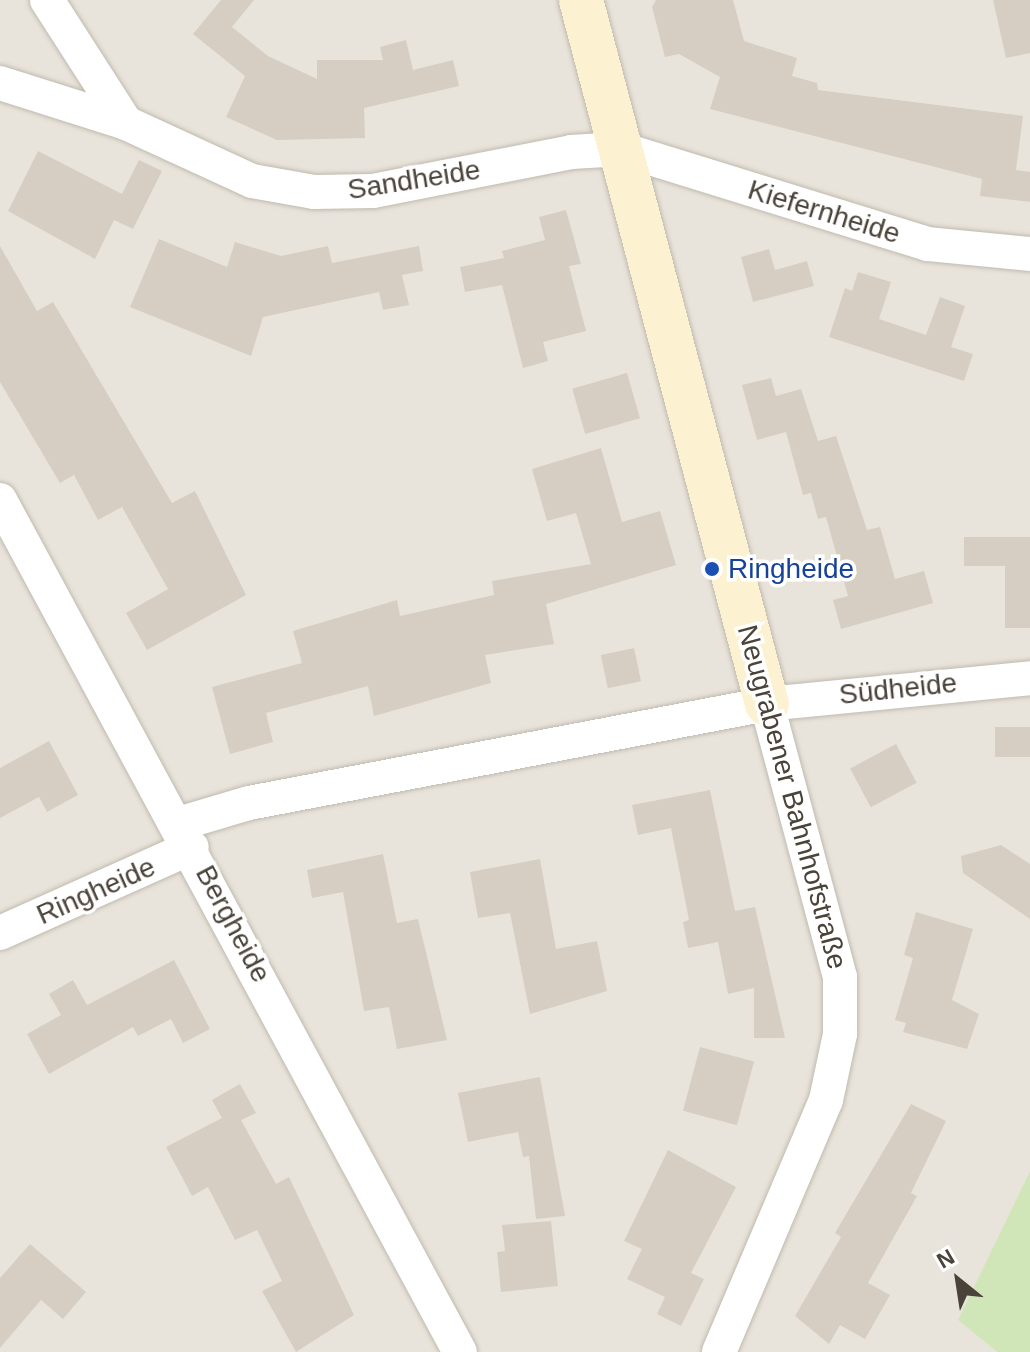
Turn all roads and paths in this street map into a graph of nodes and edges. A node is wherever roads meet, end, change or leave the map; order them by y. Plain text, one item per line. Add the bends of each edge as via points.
1 (47, 0) edge
2 (581, 0) edge
3 (0, 83) edge
4 (126, 123) junction
5 (621, 149) junction
6 (1030, 254) edge
7 (0, 500) edge
8 (1030, 678) edge
9 (767, 704) junction
10 (185, 836) junction
11 (0, 933) edge
12 (460, 1352) edge
13 (719, 1352) edge

1 - 4 street
2 - 5 street, Neugrabener Bahnhofstraße
3 - 4 street, Sandheide
4 - 5 street, Sandheide via 228,174 314,192 373,191 571,152
5 - 6 street, Kiefernheide via 928,244
5 - 9 street, Neugrabener Bahnhofstraße
7 - 10 street, Bergheide
8 - 9 street, Südheide
9 - 10 street, Ringheide via 249,803
9 - 13 street, Neugrabener Bahnhofstraße via 840,977 840,1034 826,1100
10 - 11 street, Ringheide
10 - 12 street, Bergheide

